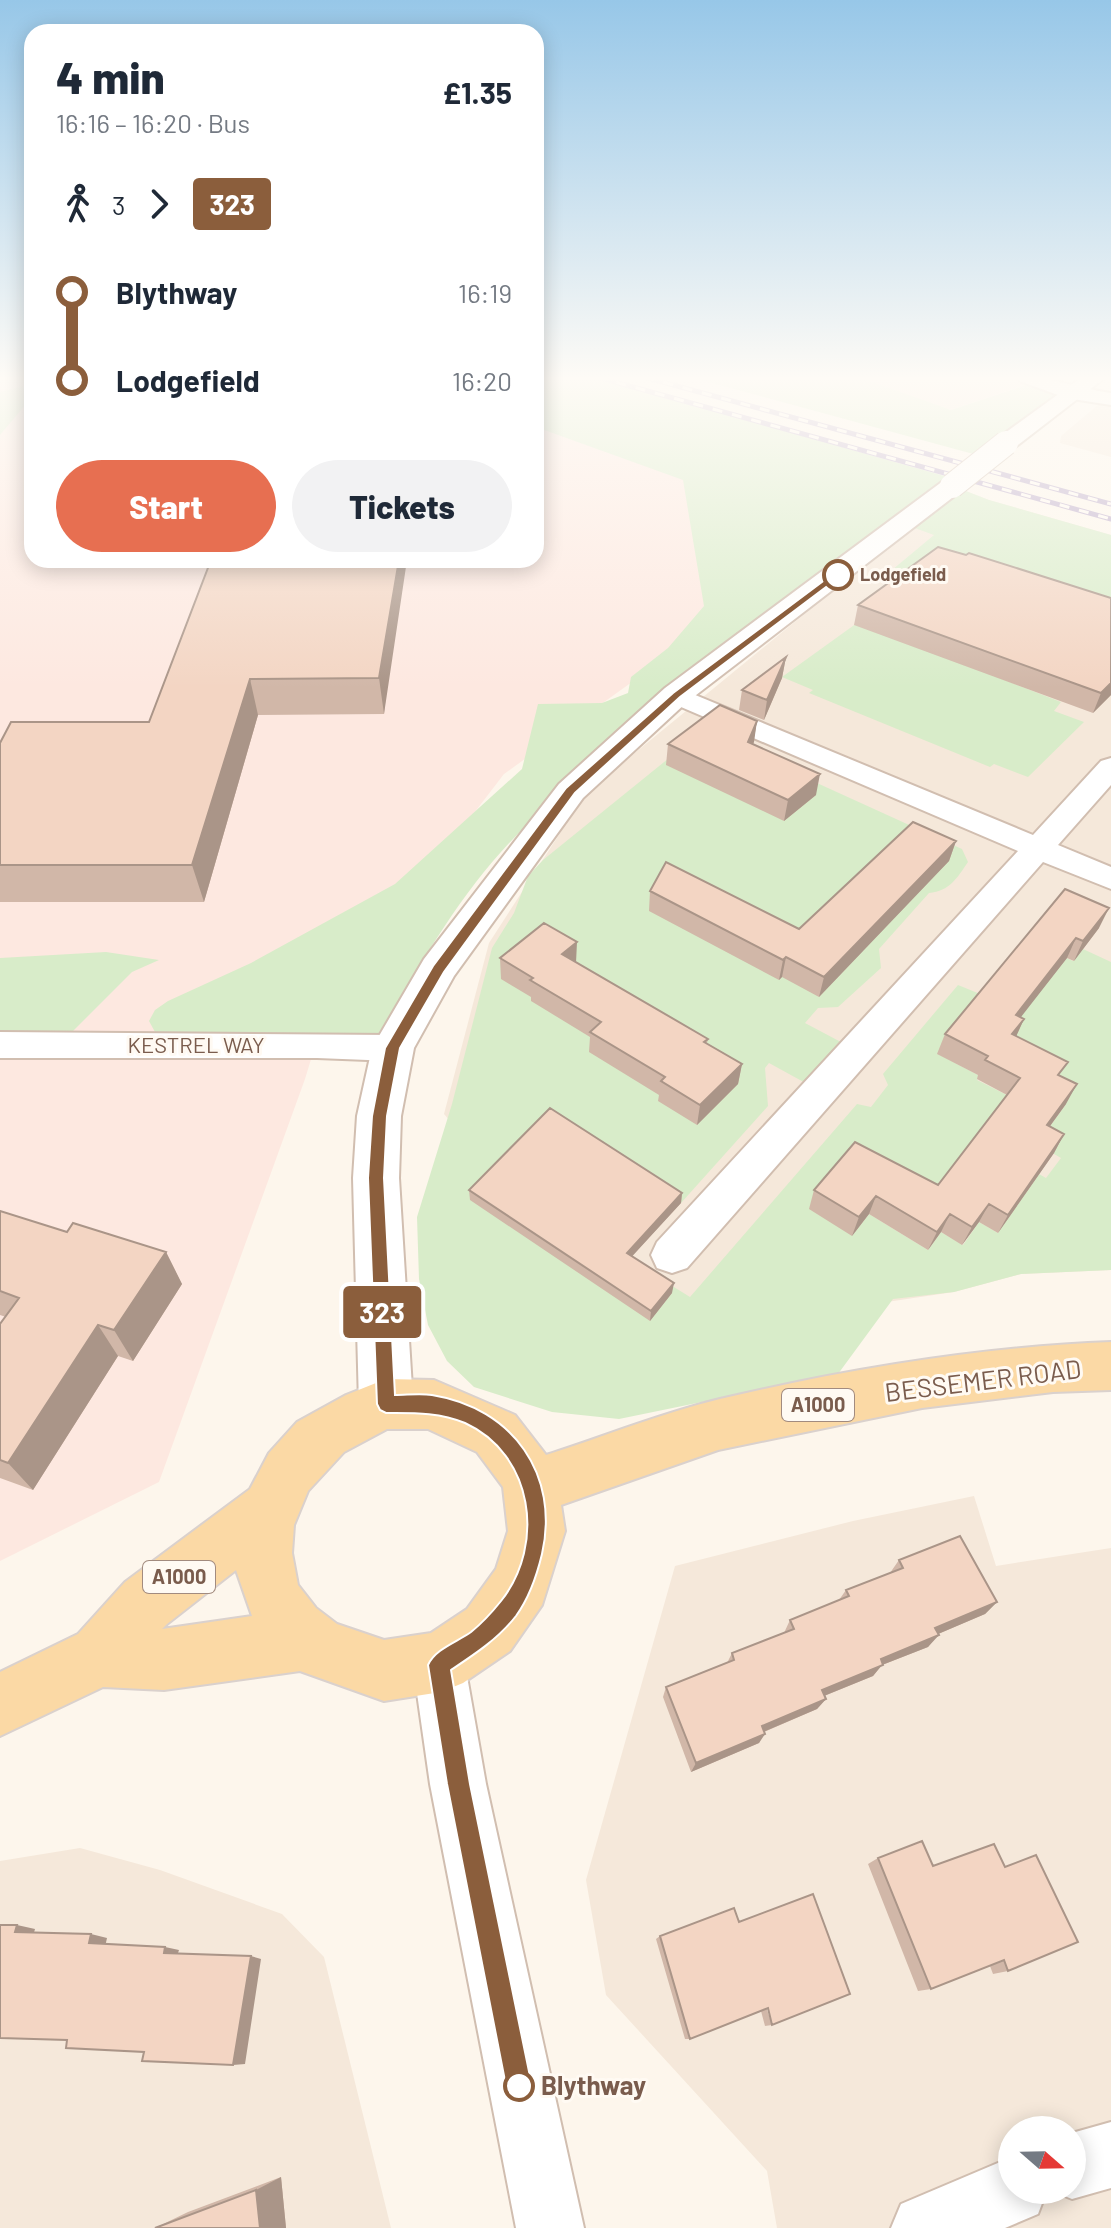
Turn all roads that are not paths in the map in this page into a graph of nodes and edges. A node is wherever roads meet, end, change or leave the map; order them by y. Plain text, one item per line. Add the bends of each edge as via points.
1 (958, 481) edge
2 (676, 695) junction
3 (1111, 767) edge
4 (1040, 847) junction
5 (1111, 879) edge
6 (0, 1045) edge
7 (393, 1048) junction
8 (672, 1255) dead end
9 (1111, 1366) edge
10 (386, 1404) junction
11 (533, 1487) junction
12 (269, 1509) junction
13 (306, 1640) junction
14 (100, 1656) junction
15 (439, 1665) junction
16 (0, 1705) edge
17 (1111, 2155) edge
18 (1086, 2162) edge
19 (998, 2197) edge
20 (550, 2228) edge
21 (925, 2228) edge

1 - 2 street, bridge
2 - 4 street
2 - 7 street via 571,791 438,969
3 - 4 street
4 - 5 street
4 - 8 street
6 - 7 street, KESTREL WAY
7 - 10 street via 379,1116 376,1178
9 - 11 main road, BESSEMER ROAD / A1000 via 922,1384 718,1425
10 - 11 main road, A1000 via 432,1404 471,1416 517,1453
10 - 12 main road, A1000 via 344,1421 310,1445 285,1474
11 - 15 main road, A1000 via 538,1527 527,1574 510,1607 480,1638
12 - 13 main road, A1000 via 262,1568 276,1608
12 - 14 main road, A1000 via 146,1603
13 - 14 main road, A1000 via 164,1660
13 - 15 main road, A1000 via 340,1660 382,1671
14 - 16 main road, A1000
15 - 20 street via 458,1784
17 - 18 street
19 - 21 street

